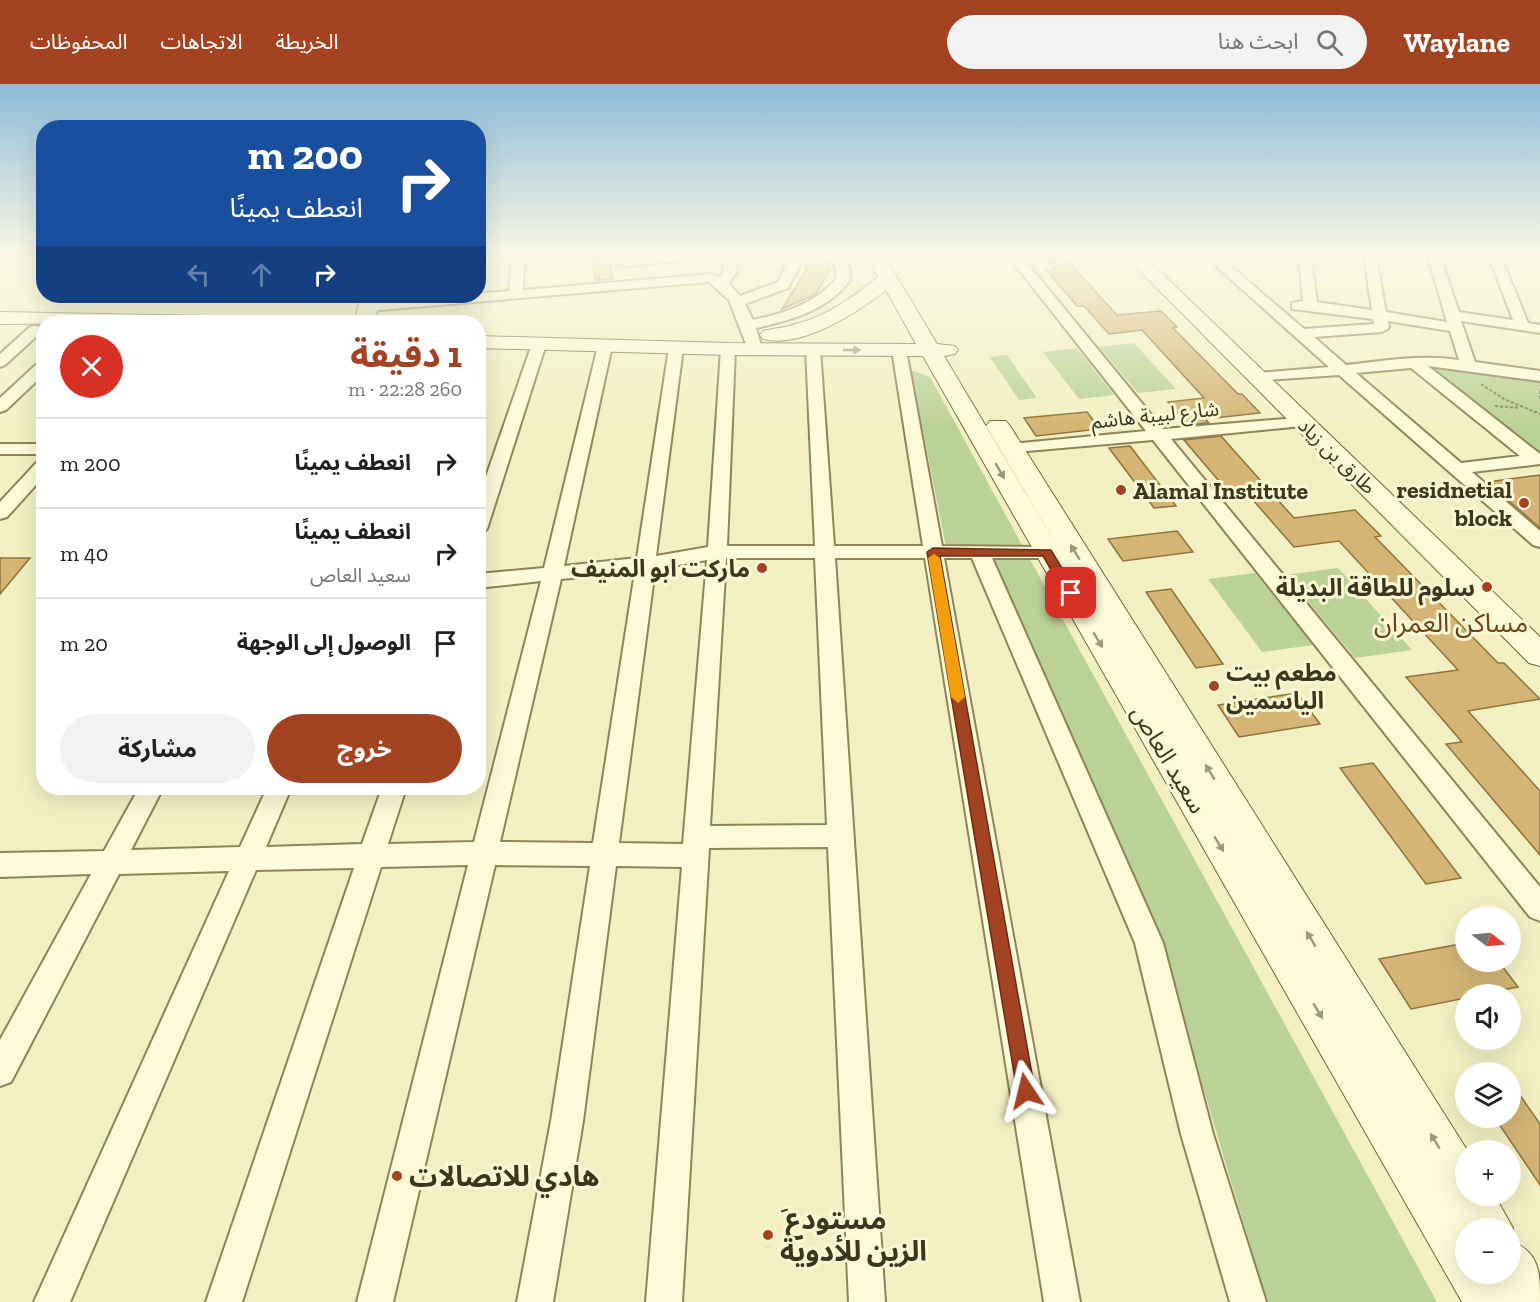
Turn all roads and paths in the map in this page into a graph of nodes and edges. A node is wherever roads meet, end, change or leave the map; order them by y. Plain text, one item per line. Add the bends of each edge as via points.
1 (742, 314) edge
2 (793, 314) edge
3 (839, 314) edge
4 (912, 314) edge
5 (1060, 314) edge
6 (1193, 314) edge
7 (1278, 314) edge
8 (1320, 314) edge
9 (1367, 314) edge
10 (1451, 314) edge
11 (1517, 314) edge
12 (1381, 316) junction
13 (0, 318) edge
14 (36, 319) edge
15 (1453, 321) junction
16 (1522, 326) junction
17 (1540, 329) edge
18 (0, 330) edge
19 (486, 330) edge
20 (36, 331) edge
21 (1338, 331) junction
22 (36, 333) edge
23 (1300, 334) junction
24 (751, 337) junction
25 (486, 342) edge
26 (539, 344) junction
27 (605, 346) junction
28 (676, 348) junction
29 (728, 349) junction
30 (813, 349) junction
31 (927, 350) junction
32 (0, 362) edge
33 (1413, 363) junction
34 (1461, 363) junction
35 (1341, 370) junction
36 (36, 373) edge
37 (1540, 376) edge
38 (1257, 378) junction
39 (1540, 391) edge
40 (1540, 400) edge
41 (0, 407) edge
42 (1540, 414) edge
43 (1302, 421) junction
44 (1158, 437) junction
45 (0, 449) edge
46 (36, 449) edge
47 (1012, 449) junction
48 (1538, 460) edge
49 (1456, 469) junction
50 (36, 474) edge
51 (486, 506) edge
52 (0, 513) edge
53 (1536, 533) edge
54 (979, 550) junction
55 (717, 552) junction
56 (825, 552) junction
57 (933, 552) junction
58 (1047, 552) junction
59 (645, 564) junction
60 (553, 572) junction
61 (486, 580) edge
62 (1540, 622) edge
63 (1511, 626) junction
64 (1540, 655) edge
65 (147, 795) edge
66 (276, 795) edge
67 (392, 795) edge
68 (841, 836) junction
69 (696, 847) junction
70 (484, 853) junction
71 (371, 855) junction
72 (604, 855) junction
73 (248, 857) junction
74 (111, 862) junction
75 (0, 865) edge
76 (1540, 908) edge
77 (0, 1071) edge
78 (1455, 1173) edge
79 (1455, 1241) edge
80 (1521, 1282) edge
81 (1479, 1284) edge
82 (52, 1302) edge
83 (224, 1302) edge
84 (375, 1302) edge
85 (535, 1302) edge
86 (664, 1302) edge
87 (867, 1302) edge
88 (1062, 1302) edge
89 (1248, 1302) edge
90 (1490, 1302) edge
91 (1533, 1302) edge

1 - 24 street
2 - 24 street
3 - 24 main road via 821,324 779,335
4 - 31 main road, سعيد العاص
5 - 44 street
6 - 38 main road, طارق بن زياد
7 - 23 street
8 - 21 street
9 - 12 street
10 - 15 street
11 - 16 street
12 - 15 street
12 - 21 street via 1382,328
13 - 14 main road
15 - 16 street
15 - 34 street
16 - 17 street
18 - 20 main road
19 - 24 main road
21 - 23 street
22 - 32 street
23 - 35 street
24 - 29 main road
24 - 30 main road
25 - 26 main road
26 - 27 main road
26 - 51 street
27 - 28 main road
27 - 60 street
28 - 29 main road
28 - 59 street
29 - 55 street
30 -> 31 main road
30 - 56 street
31 - 47 main road
31 - 57 street
31 -> 58 main road, سعيد العاص
33 - 34 street
33 - 35 street
33 - 48 street
34 - 37 street
34 - 42 path via 1504,399
35 - 38 street
35 - 49 street
36 - 41 street
38 - 43 main road, طارق بن زياد
39 - 40 path
43 - 44 street, شارع لبيبة هاشم
43 - 63 main road, طارق بن زياد
44 - 47 street, شارع لبيبة هاشم
44 - 76 street
45 - 46 street
78 -> 47 main road
48 - 49 street
49 - 53 street
50 - 52 street
54 - 57 street
54 - 58 street
54 - 89 street via 1149,943 1197,1134
55 - 56 street
55 - 59 street
55 - 69 street
56 - 57 street
56 - 68 street
57 - 88 street
58 -> 79 main road, سعيد العاص
59 - 60 street
59 - 72 street
60 - 61 street
60 - 70 street
62 - 63 main road
63 - 64 main road, طارق بن زياد
65 - 74 street
66 - 73 street
67 - 71 street
68 - 69 street
68 - 87 street
69 - 72 street
69 - 86 street
70 - 71 street
70 - 72 street
70 - 84 street
71 - 73 street
71 - 83 street
72 - 85 street via 567,1121
73 - 74 street
73 - 82 street
74 - 75 street
74 - 77 street
80 - 91 main road
81 - 90 main road

